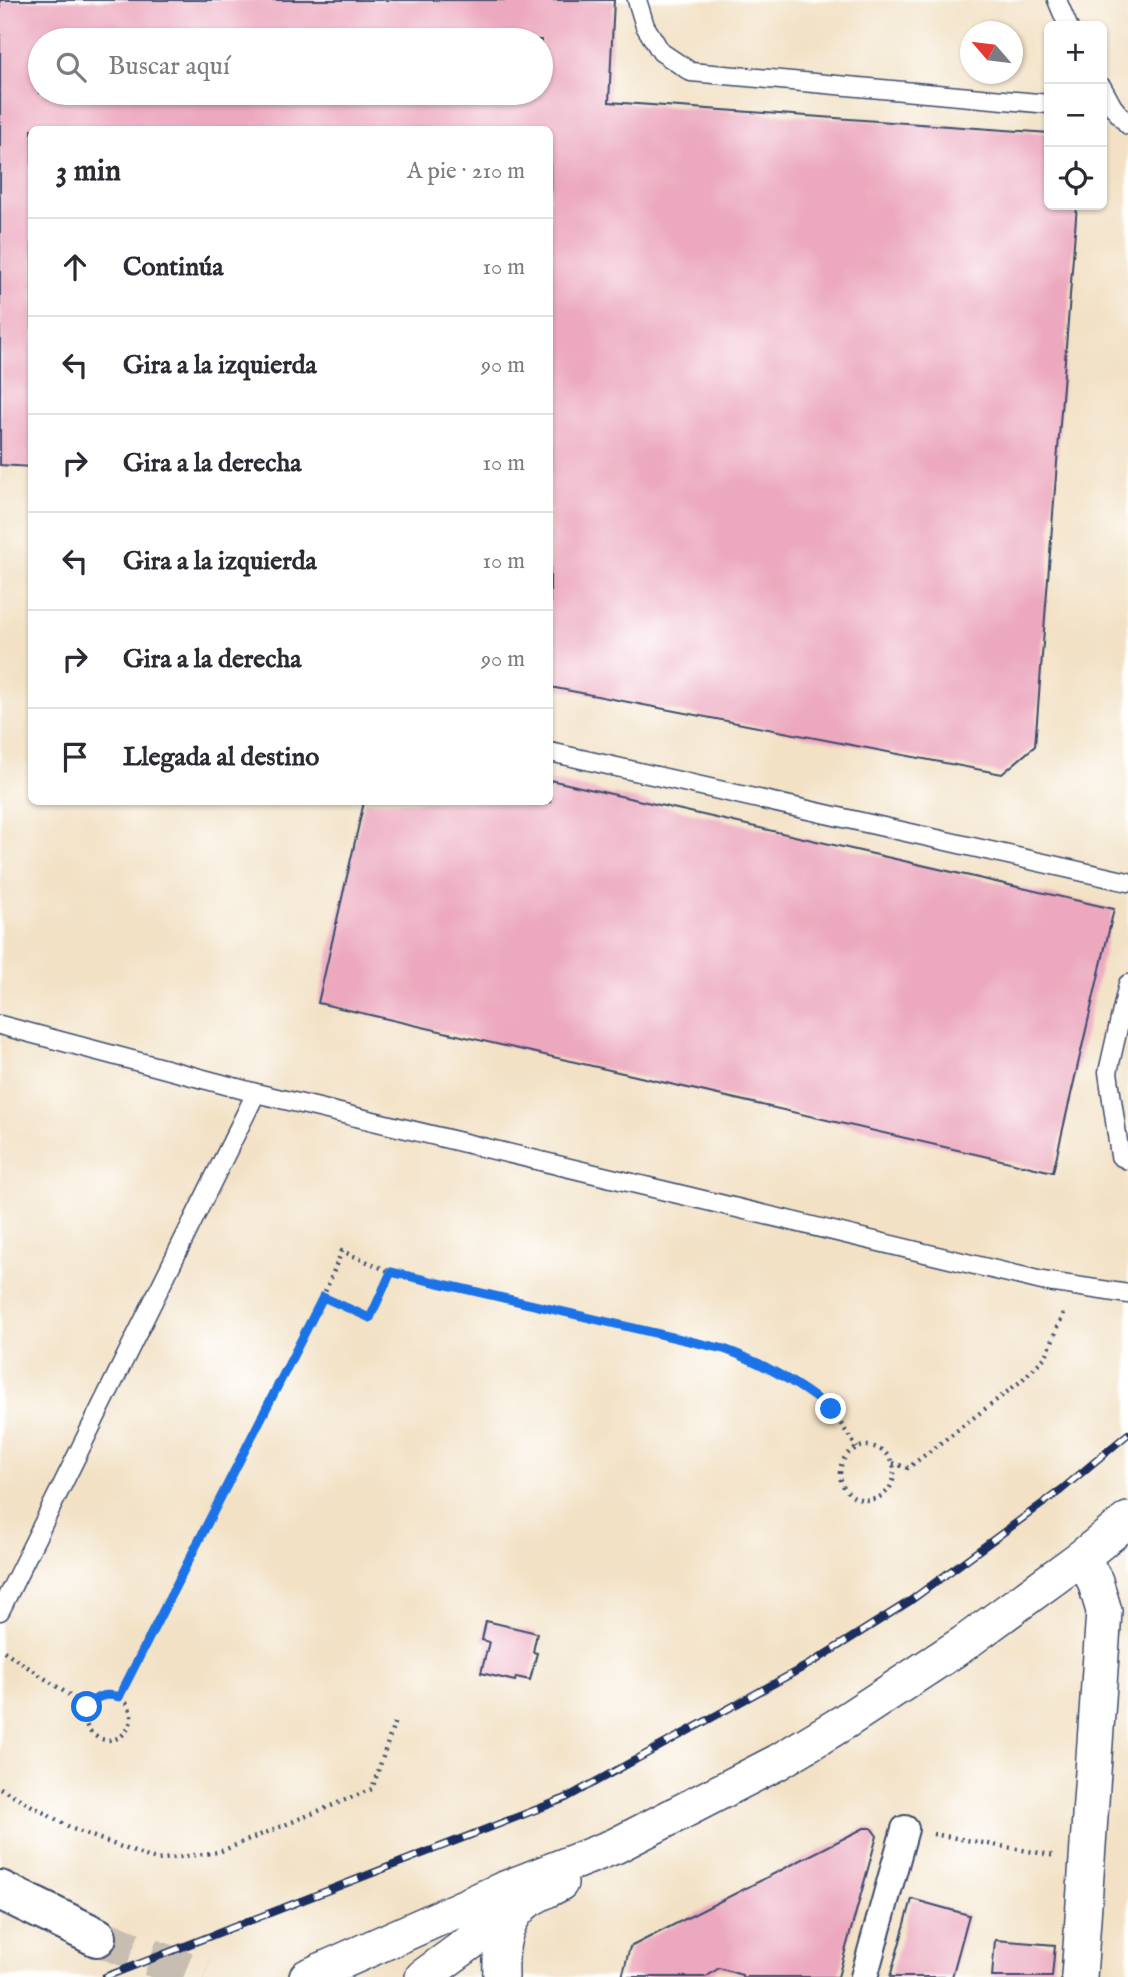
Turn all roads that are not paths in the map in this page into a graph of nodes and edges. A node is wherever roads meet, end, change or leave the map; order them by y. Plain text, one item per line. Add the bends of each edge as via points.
1 (637, 0) edge
2 (1057, 0) edge
3 (1066, 21) edge
4 (1107, 96) edge
5 (1044, 104) edge
6 (1128, 125) edge
7 (553, 753) edge
8 (1128, 882) edge
9 (1128, 984) edge
10 (0, 1025) edge
11 (256, 1093) junction
12 (1128, 1160) edge
13 (1128, 1294) edge
14 (1128, 1520) edge
15 (1082, 1558) junction
16 (0, 1611) edge
17 (905, 1829) road end
18 (615, 1846) junction
19 (0, 1890) edge
20 (522, 1905) junction
21 (97, 1937) tunnel mouth
22 (307, 1977) edge
23 (422, 1977) edge
24 (501, 1977) edge
25 (864, 1977) edge
26 (1079, 1977) edge

1 - 5 lane via 645,26 661,52 691,72
2 - 3 lane
4 - 6 lane
7 - 8 lane
9 - 12 lane via 1108,1072 1120,1156
10 - 11 lane
11 - 13 lane via 1042,1281
11 - 16 lane
14 - 15 street
15 - 18 street via 844,1722 778,1762
15 - 26 street via 1104,1611
17 - 25 street
18 - 20 street
18 - 22 street via 491,1894
19 - 21 main road
20 - 23 street
20 - 24 street via 502,1941

